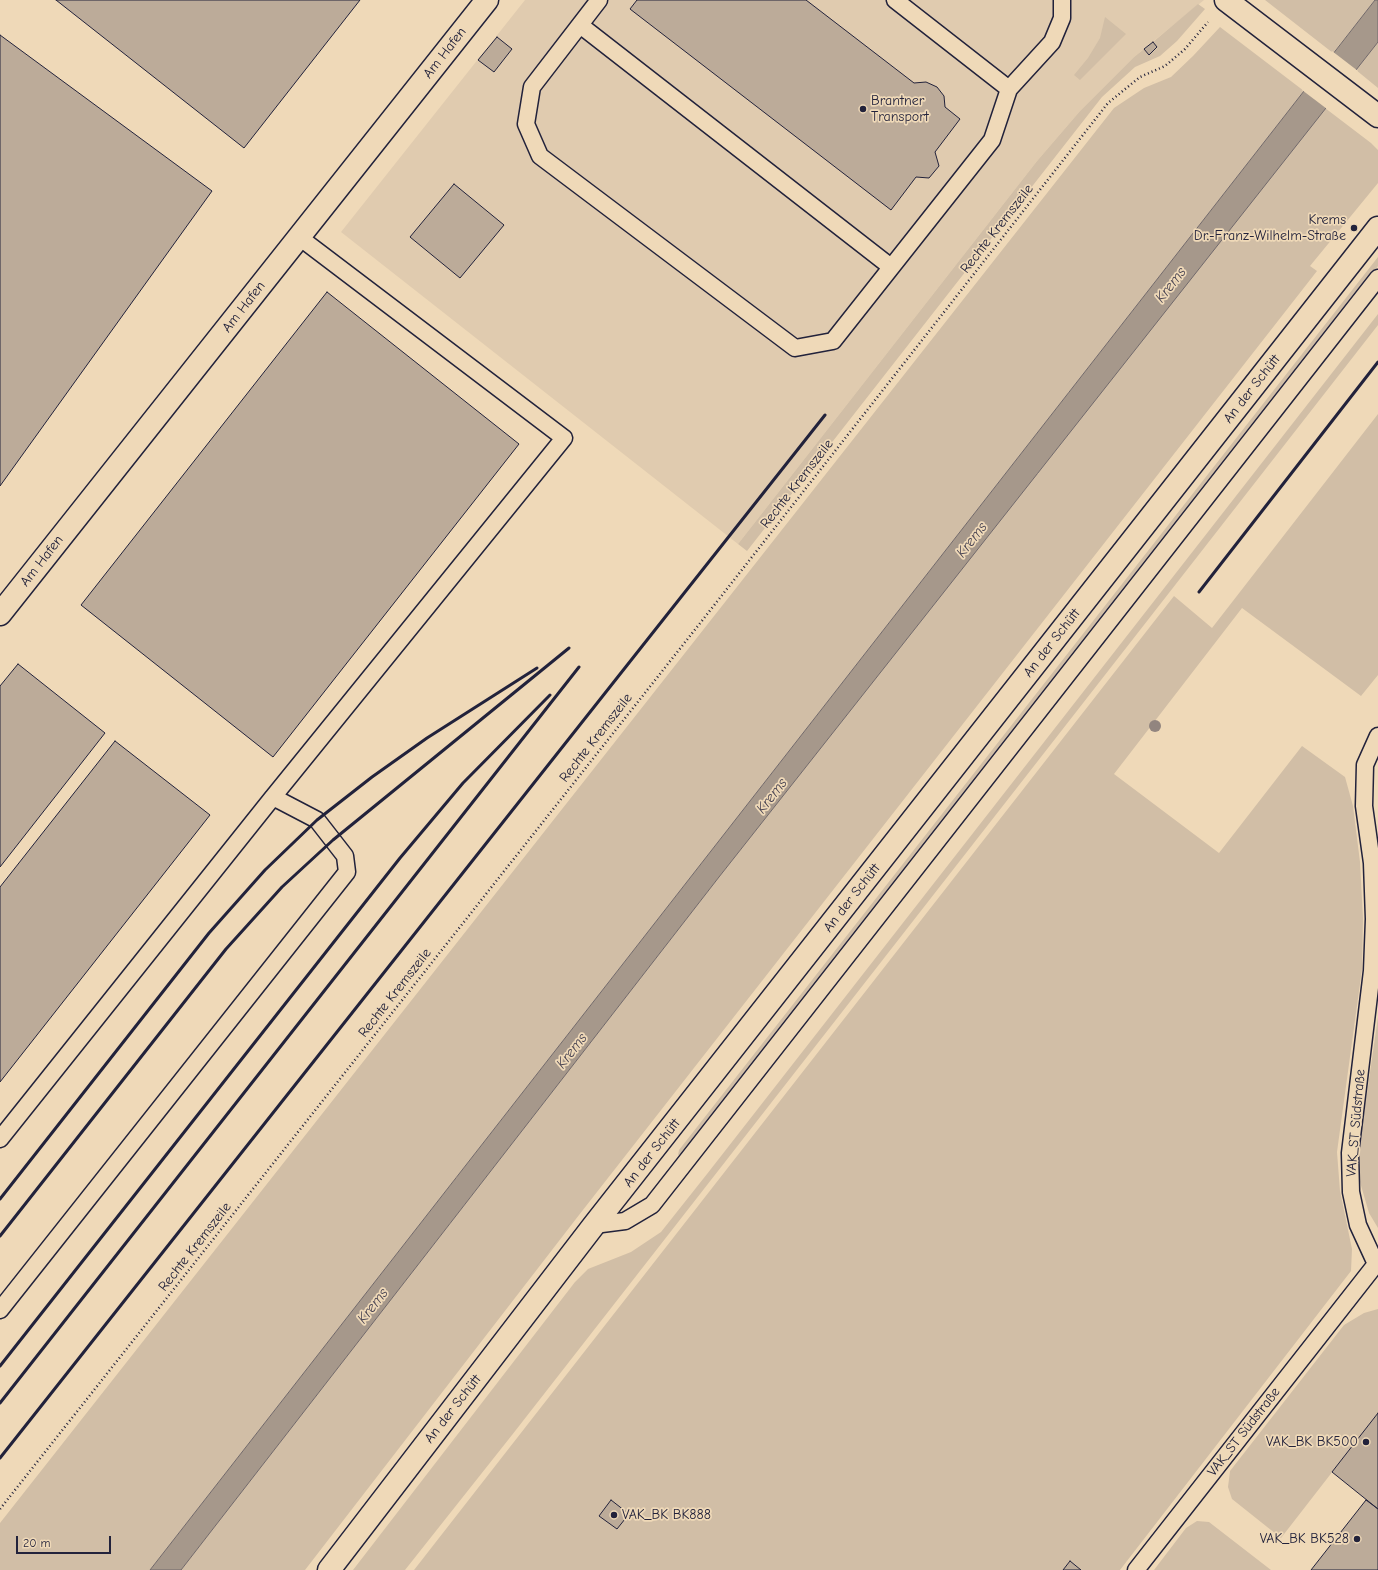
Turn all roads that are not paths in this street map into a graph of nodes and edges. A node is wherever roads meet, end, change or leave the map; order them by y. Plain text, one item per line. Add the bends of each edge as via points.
1 (487, 0) edge
2 (599, 0) edge
3 (895, 0) edge
4 (1062, 0) edge
5 (1230, 3) edge
6 (580, 25) junction
7 (1009, 89) junction
8 (1378, 116) edge
9 (1378, 228) edge
10 (299, 237) junction
11 (890, 267) junction
12 (1378, 278) edge
13 (0, 614) edge
14 (1378, 736) edge
15 (273, 797) junction
16 (0, 1139) edge
17 (594, 1225) junction
18 (1377, 1265) edge
19 (0, 1310) edge
20 (329, 1570) edge
21 (1136, 1570) edge

1 - 10 street, Am Hafen
2 - 6 lane
3 - 7 lane
4 - 7 lane via 1062,18 1052,42
5 - 8 street
6 - 11 lane
6 - 11 lane via 532,87 526,124 540,156 795,348 833,341
7 - 11 lane via 992,140
9 - 17 street, An der Schütt
10 - 13 street, Am Hafen
10 - 15 lane via 564,438
12 - 17 lane via 652,1205 625,1221
14 - 18 lane, VAK_ST Südstraße via 1365,765 1364,806 1372,863 1374,918 1372,971 1350,1153 1351,1192 1358,1225
15 - 16 lane
15 - 19 lane via 317,820 345,856 347,872
17 - 20 street, An der Schütt
18 - 21 lane, VAK_ST Südstraße

